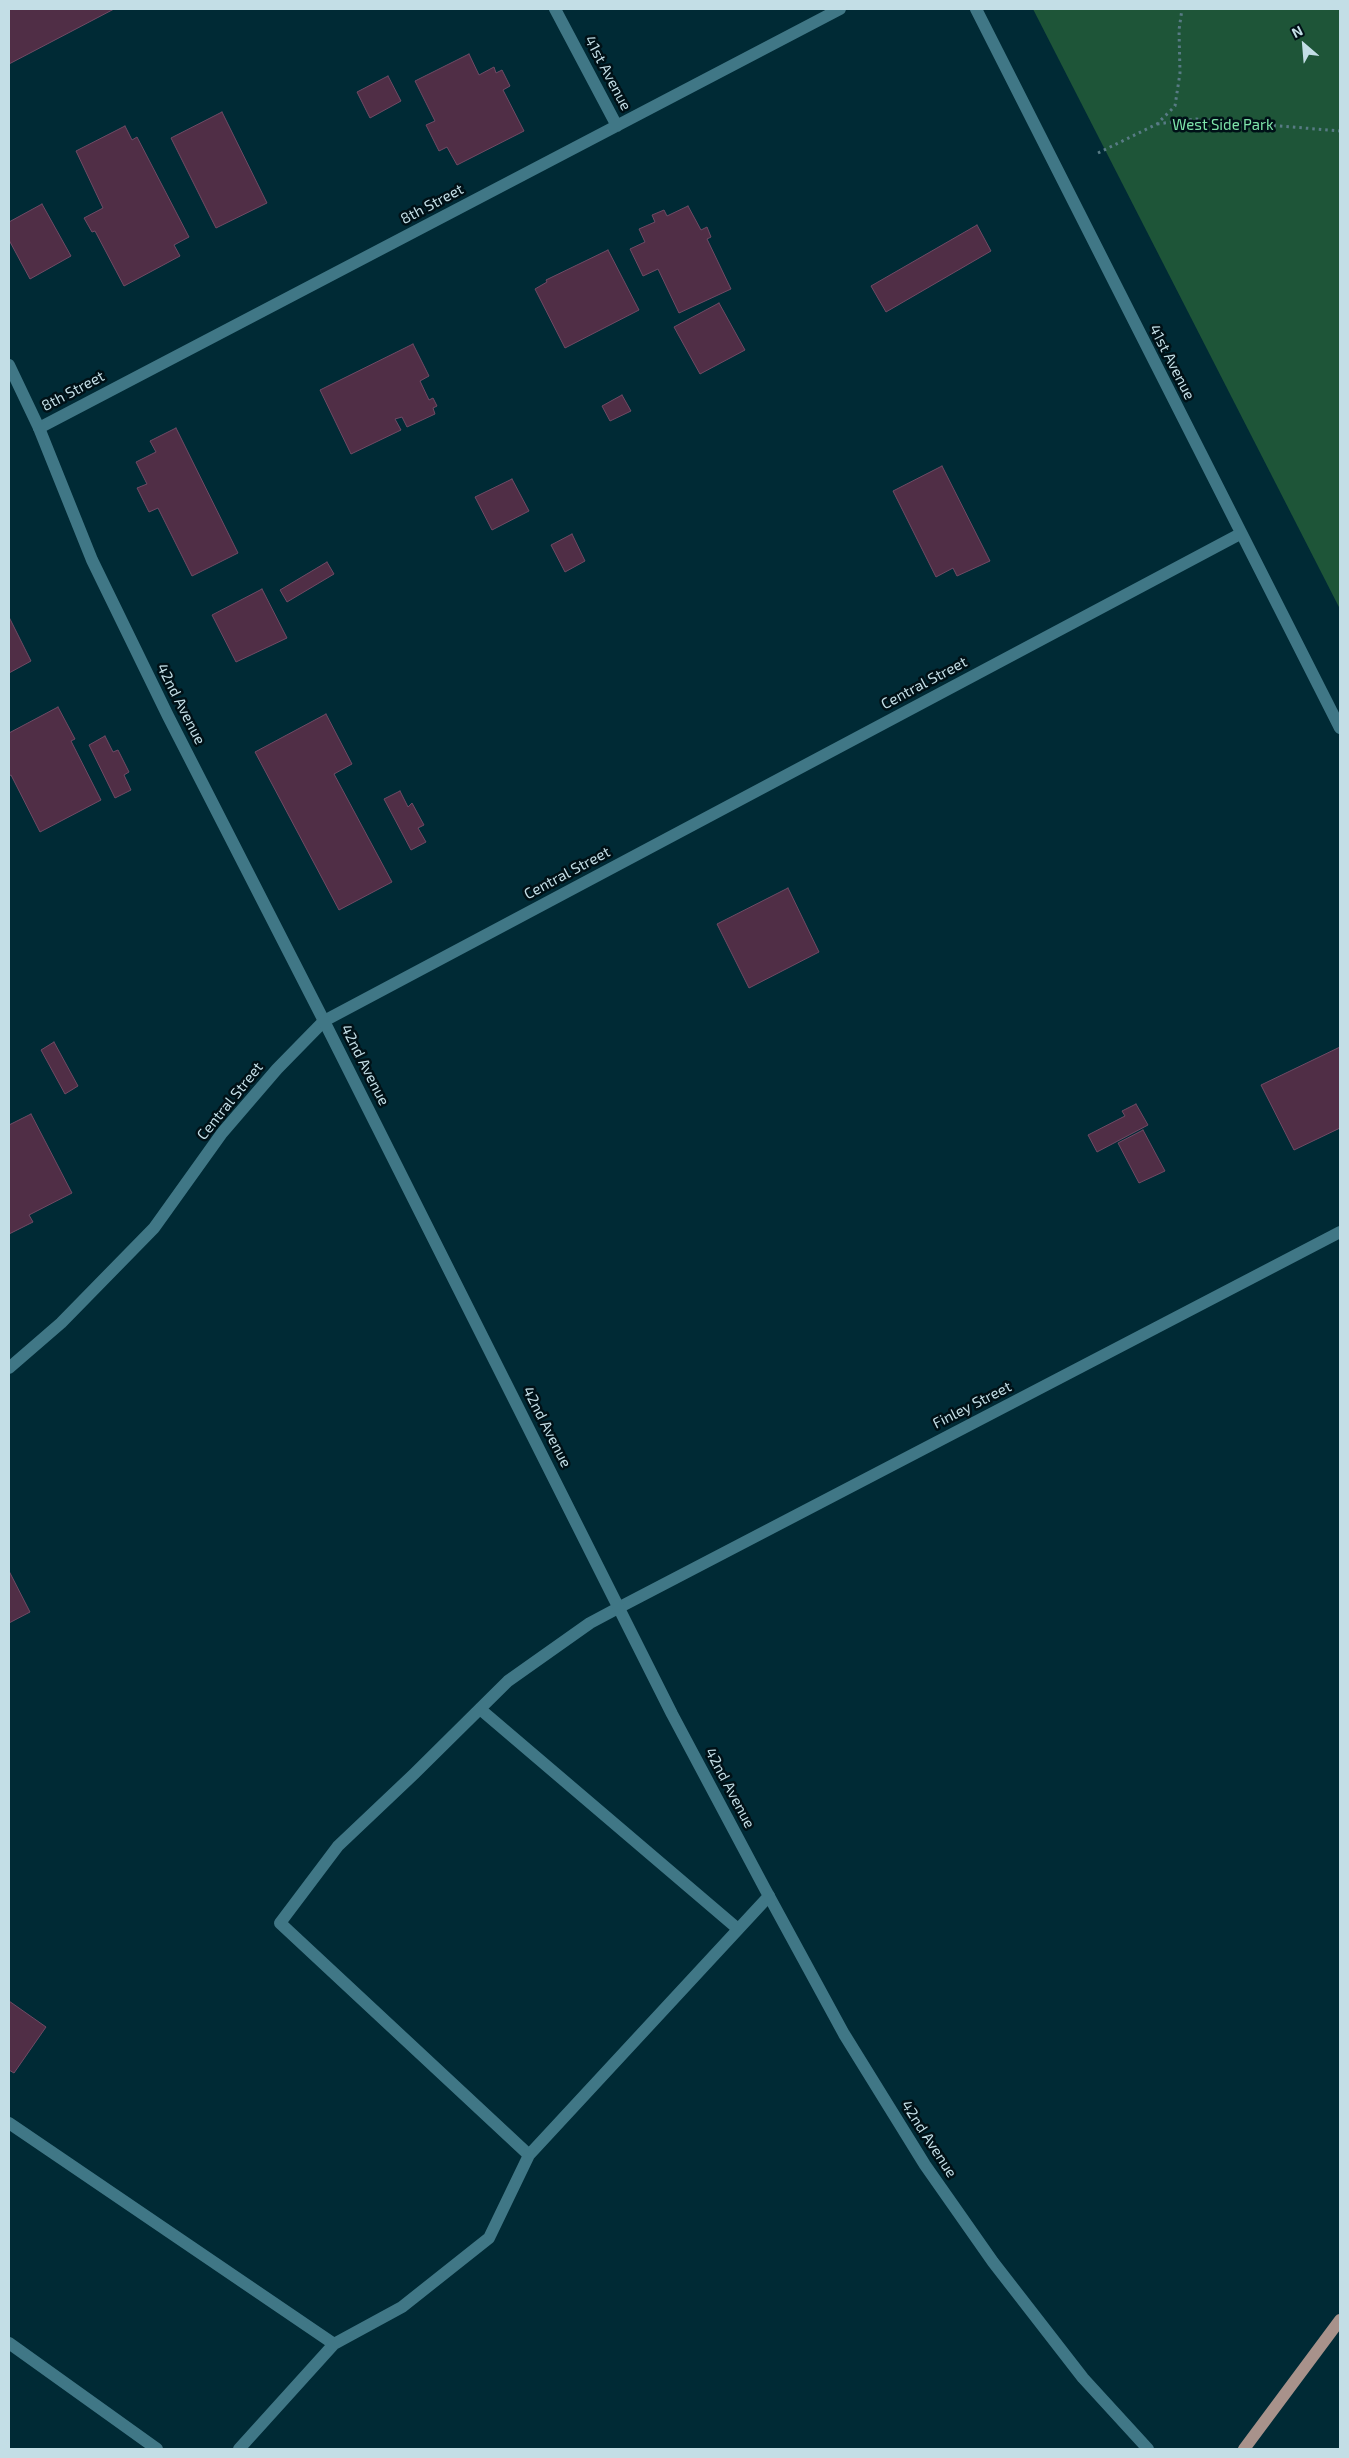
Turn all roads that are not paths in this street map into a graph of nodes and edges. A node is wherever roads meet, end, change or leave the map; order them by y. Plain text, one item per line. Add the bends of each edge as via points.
1 (555, 9) edge
2 (840, 9) edge
3 (976, 9) edge
4 (617, 126) junction
5 (9, 365) edge
6 (39, 428) junction
7 (1240, 534) junction
8 (1340, 728) edge
9 (324, 1020) junction
10 (1340, 1232) edge
11 (9, 1368) edge
12 (620, 1607) junction
13 (480, 1709) junction
14 (769, 1896) junction
15 (738, 1929) junction
16 (9, 2123) edge
17 (529, 2155) junction
18 (1340, 2320) edge
19 (9, 2343) edge
20 (334, 2344) junction
21 (157, 2449) edge
22 (240, 2449) edge
23 (1148, 2449) edge
24 (1244, 2449) edge

1 - 4 street, 41st Avenue
2 - 4 street, 8th Street
3 - 7 street, 41st Avenue
4 - 6 street, 8th Street
5 - 6 street, 42nd Avenue
6 - 9 street, 42nd Avenue via 92,560
7 - 8 street, 41st Avenue
7 - 9 street, Central Street
9 - 11 street, Central Street via 222,1133 154,1228 61,1323
9 - 12 street, 42nd Avenue
10 - 12 street, Finley Street
12 - 13 street, Finley Street via 590,1623 508,1681
12 - 14 street, 42nd Avenue via 672,1714
13 - 15 street
13 - 17 street, Finley Street via 338,1846 280,1923
14 - 15 street
14 - 23 street, 42nd Avenue via 844,2034 925,2165 993,2262 1083,2378
15 - 17 street
16 - 20 street
17 - 20 street via 489,2238 402,2307
18 - 24 main road
19 - 21 street
20 - 22 street

